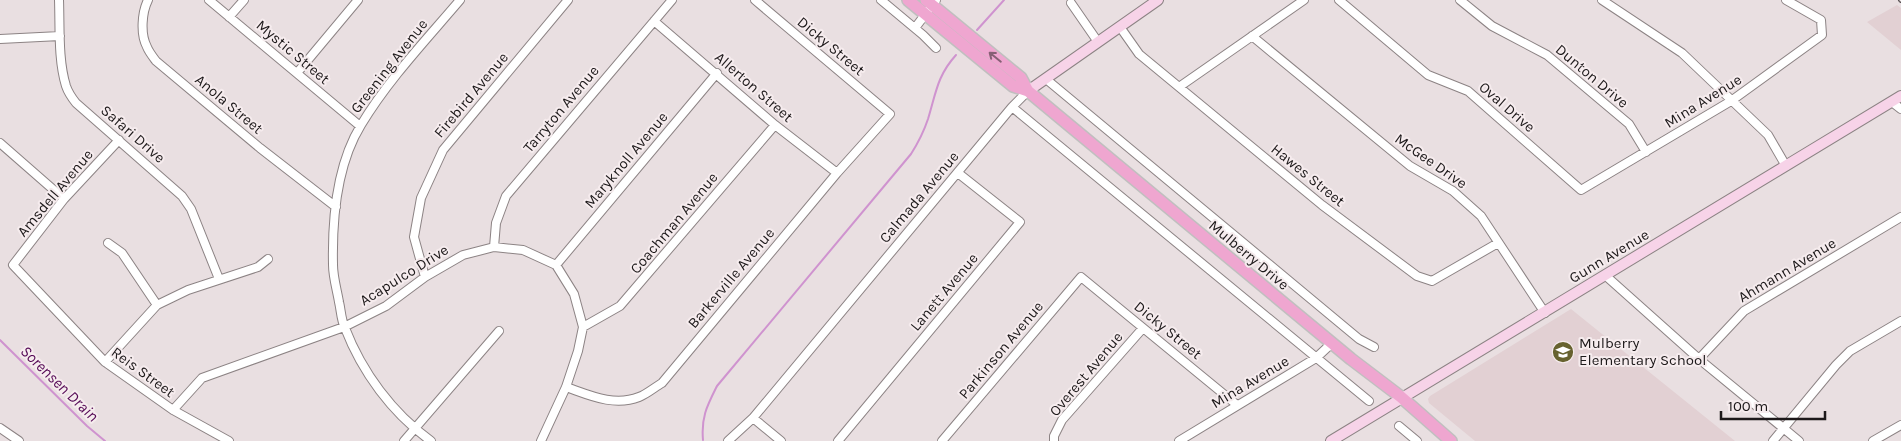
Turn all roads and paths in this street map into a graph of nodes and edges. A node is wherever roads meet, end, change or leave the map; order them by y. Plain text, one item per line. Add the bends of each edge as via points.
1 (59, 0) edge
2 (148, 0) edge
3 (209, 0) edge
4 (244, 0) edge
5 (358, 0) edge
6 (460, 0) edge
7 (568, 0) edge
8 (672, 0) edge
9 (755, 0) edge
10 (881, 0) edge
11 (908, 0) edge
12 (1158, 0) edge
13 (1304, 0) edge
14 (1339, 0) edge
15 (1460, 0) edge
16 (1602, 0) edge
17 (1786, 0) edge
18 (1071, 3) dead end
19 (930, 5) edge
20 (229, 17) junction
21 (654, 21) junction
22 (1120, 27) junction
23 (915, 28) junction
24 (60, 36) junction
25 (1252, 36) junction
26 (0, 39) edge
27 (1098, 42) junction
28 (936, 48) dead end
29 (297, 73) junction
30 (716, 73) junction
31 (1046, 79) junction
32 (1178, 87) junction
33 (1028, 91) junction
34 (1901, 96) edge
35 (1731, 101) junction
36 (1892, 102) junction
37 (1012, 108) junction
38 (1901, 109) edge
39 (890, 114) joint
40 (775, 125) junction
41 (360, 126) junction
42 (119, 140) junction
43 (0, 144) edge
44 (1646, 152) junction
45 (1786, 166) junction
46 (837, 172) junction
47 (958, 173) junction
48 (1581, 190) joint
49 (64, 199) junction
50 (336, 207) junction
51 (1901, 217) edge
52 (108, 243) dead end
53 (1498, 243) junction
54 (494, 247) junction
55 (268, 258) dead end
56 (13, 265) joint
57 (556, 265) junction
58 (1606, 276) junction
59 (1081, 277) joint
60 (425, 278) junction
61 (219, 279) junction
62 (157, 305) junction
63 (1545, 312) junction
64 (1901, 321) edge
65 (344, 327) junction
66 (583, 327) junction
67 (1143, 328) junction
68 (499, 331) dead end
69 (1332, 343) junction
70 (1374, 346) dead end
71 (1316, 358) junction
72 (1699, 359) junction
73 (104, 362) junction
74 (566, 388) junction
75 (1401, 397) junction
76 (1369, 401) dead end
77 (1237, 404) junction
78 (173, 410) junction
79 (753, 418) junction
80 (1901, 425) edge
81 (1400, 426) dead end
82 (0, 428) edge
83 (1785, 428) junction
84 (414, 429) junction
85 (19, 441) edge
86 (229, 441) edge
87 (404, 441) edge
88 (431, 441) edge
89 (541, 441) edge
90 (728, 441) edge
91 (780, 441) edge
92 (838, 441) edge
93 (942, 441) edge
94 (1054, 441) edge
95 (1179, 441) edge
96 (1331, 441) edge
97 (1418, 441) edge
98 (1451, 441) edge
99 (1773, 441) edge
100 (1799, 441) edge
101 (1873, 441) edge

1 - 24 street, Safari Drive
2 - 50 street, Anola Street via 143,27 146,46 156,61
3 - 20 street, Mystic Street
4 - 20 street
5 - 29 street
6 - 41 street, Greening Avenue via 390,84
7 - 60 street, Firebird Avenue via 443,150 421,198 414,237
8 - 21 street, Tarryton Avenue
9 - 39 street, Dicky Street
10 - 23 street
11 - 19 main road, Mulberry Drive
12 - 22 street, Calmada Avenue
13 - 25 street
14 - 48 street, Oval Drive via 1428,75 1468,91
15 - 44 street, Dunton Drive via 1492,26 1547,55 1628,124
16 - 35 street via 1682,53
17 - 35 street, Mina Avenue via 1821,20 1822,35
18 - 27 street
19 - 23 street
19 - 33 main road, Mulberry Drive via 1013,86
20 - 29 street, Mystic Street
21 - 30 street, Allerton Street
21 - 54 street, Tarryton Avenue via 506,196 496,223
22 - 27 street, Calmada Avenue
22 - 32 street, Hawes Street via 1139,54
23 - 28 street
24 - 26 street
24 - 42 street, Safari Drive via 66,87 70,95
25 - 32 street
25 - 53 street, McGee Drive via 1410,166 1453,191 1481,216
27 - 31 street, Calmada Avenue
29 - 41 street, Mystic Street
30 - 40 street, Allerton Street
30 - 57 street, Maryknoll Avenue
31 - 33 street, Calmada Avenue
31 - 70 street via 1359,339
32 - 53 street, Hawes Street via 1322,205 1417,276 1432,281
33 - 37 street, Calmada Avenue
33 - 69 main road, Mulberry Drive
34 - 36 street, Gunn Avenue
35 - 44 street, Mina Avenue
35 - 45 street via 1768,135
36 - 38 street
36 - 45 street, Gunn Avenue
37 - 47 street, Calmada Avenue
37 - 71 street
39 - 46 street, Barkerville Avenue
40 - 46 street, Allerton Street
40 - 66 street, Coachman Avenue via 620,306
41 - 50 street, Greening Avenue via 345,160
42 - 49 street, Amsdell Avenue
42 - 61 street, Safari Drive via 182,196 191,209
43 - 49 street
44 - 48 street, Mina Avenue
45 - 58 street, Gunn Avenue
46 - 74 street, Barkerville Avenue via 662,383 639,397 619,401 600,399
47 - 79 street, Calmada Avenue
47 - 92 street, Lanett Avenue via 1020,222
49 - 56 street, Amsdell Avenue
50 - 65 street, Greening Avenue via 333,266
51 - 72 street, Ahmann Avenue via 1744,311
52 - 62 street via 122,253
53 - 63 street, McGee Drive
54 - 57 street, Acapulco Drive via 523,250
54 - 60 street, Acapulco Drive via 462,255
55 - 61 street via 258,267
56 - 73 street, Reis Street
57 - 66 street via 574,294
58 - 63 street, Gunn Avenue
58 - 72 street
59 - 67 street, Dicky Street
59 - 93 street, Parkinson Avenue
60 - 65 street, Acapulco Drive via 386,306
61 - 62 street
62 - 73 street
63 - 75 street, Gunn Avenue
64 - 83 street via 1850,351
65 - 78 street via 202,378
65 - 84 street, Greening Avenue via 382,394
66 - 74 street
67 - 77 street, Dicky Street
67 - 94 street, Overest Avenue via 1062,420
68 - 84 street
69 - 71 street, Mina Avenue
69 - 75 main road, Mulberry Drive
71 - 76 street
71 - 77 street, Mina Avenue
72 - 83 street
73 - 78 street, Reis Street
74 - 89 street
75 - 96 street, Gunn Avenue
75 - 98 main road, Mulberry Drive
77 - 95 street, Mina Avenue
78 - 86 street, Reis Street
79 - 90 street, Calmada Avenue
79 - 91 street
80 - 101 street
81 - 97 street
82 - 85 street
83 - 99 street
83 - 100 street
84 - 87 street
84 - 88 street

